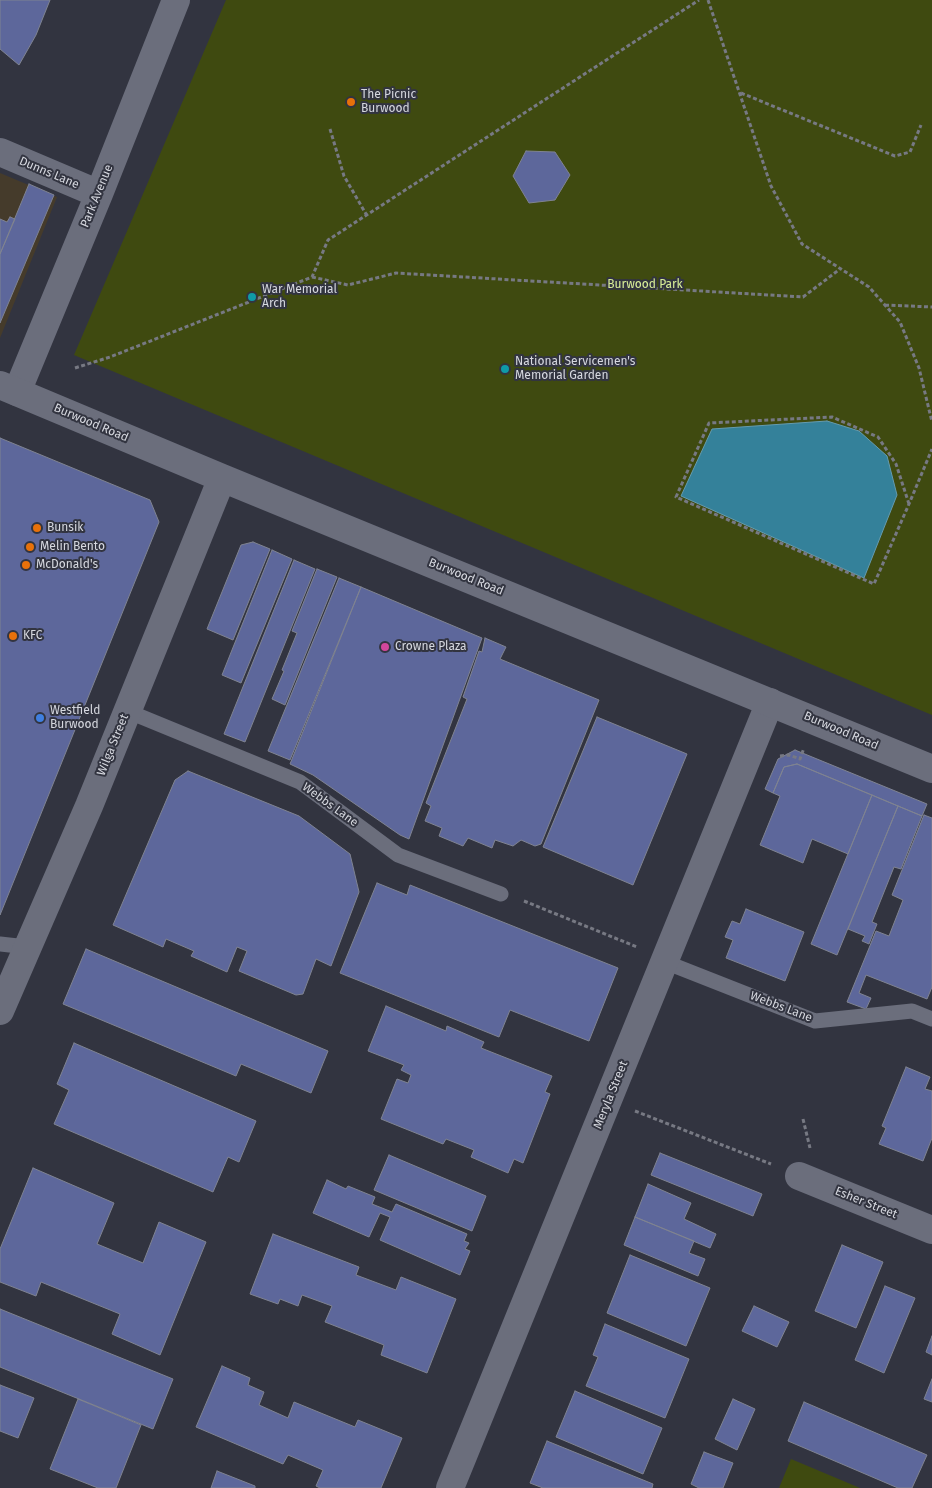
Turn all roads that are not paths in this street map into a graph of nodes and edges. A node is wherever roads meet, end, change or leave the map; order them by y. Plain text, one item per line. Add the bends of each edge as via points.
1 (176, 0) edge
2 (0, 152) edge
3 (99, 194) junction
4 (8, 388) edge
5 (222, 478) junction
6 (770, 702) junction
7 (127, 711) junction
8 (932, 769) edge
9 (501, 894) dead end
10 (0, 944) edge
11 (27, 947) junction
12 (665, 962) junction
13 (0, 1011) edge
14 (932, 1019) edge
15 (800, 1176) road end
16 (932, 1230) edge
17 (450, 1488) edge

1 - 3 street, Park Avenue
2 - 3 street, Dunns Lane
3 - 4 street, Park Avenue
4 - 5 street, Burwood Road
5 - 6 street, Burwood Road
5 - 7 street, Wilga Street
6 - 8 street, Burwood Road
6 - 12 street, Meryla Street
7 - 9 lane, Webbs Lane via 300,782 398,855
7 - 11 street, Wilga Street
10 - 11 lane
11 - 13 street, Wilga Street
12 - 14 lane, Webbs Lane via 815,1021 912,1011
12 - 17 street, Meryla Street
15 - 16 street, Esher Street

